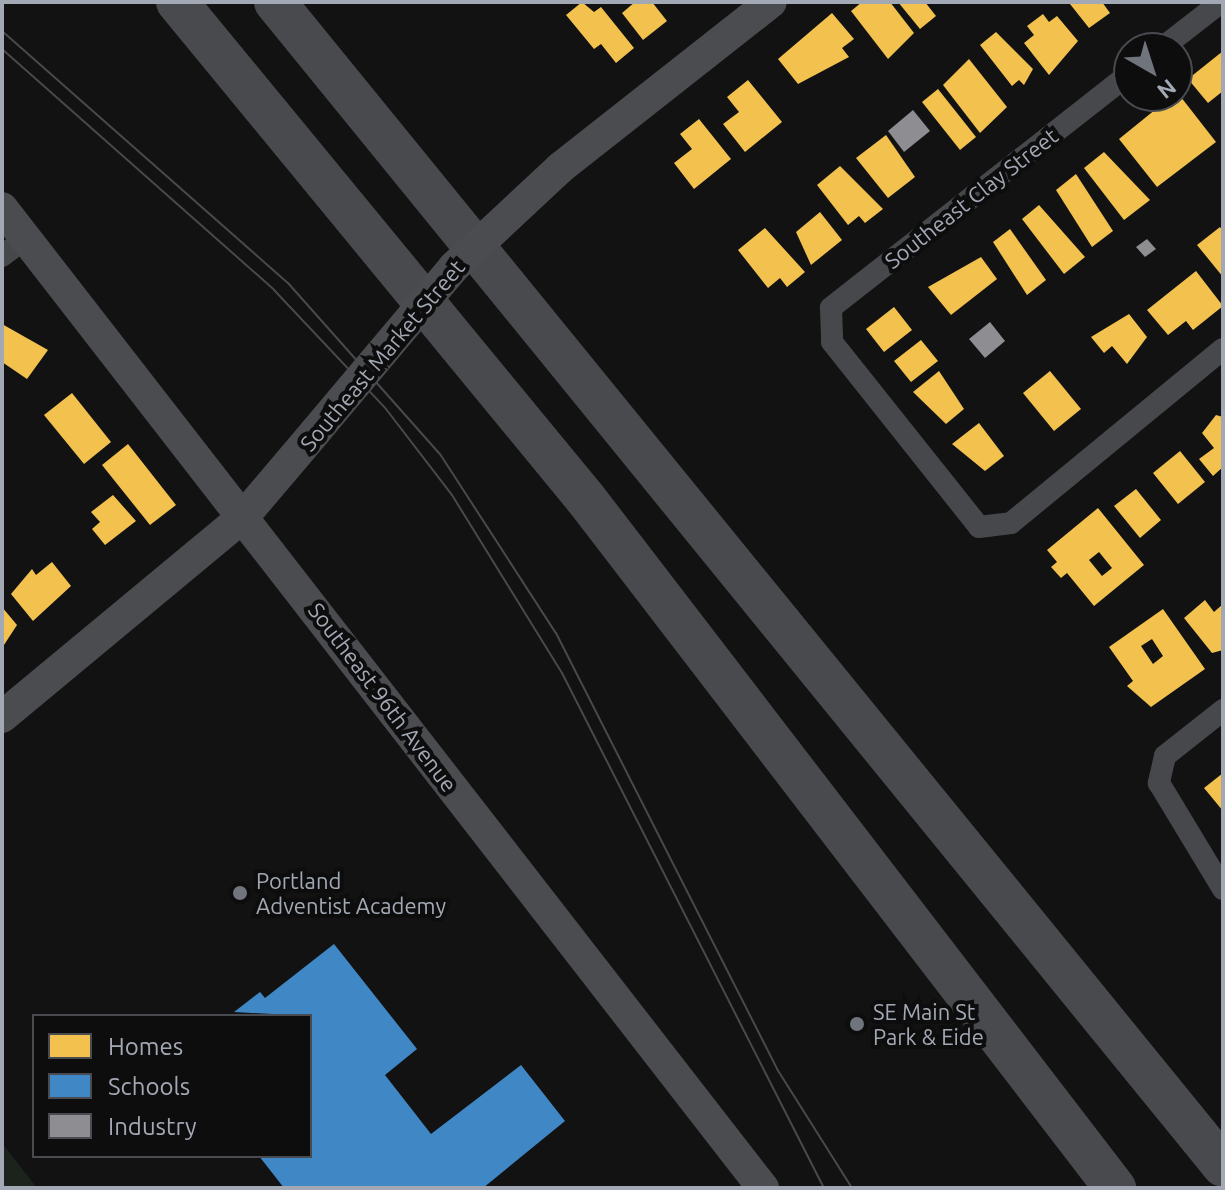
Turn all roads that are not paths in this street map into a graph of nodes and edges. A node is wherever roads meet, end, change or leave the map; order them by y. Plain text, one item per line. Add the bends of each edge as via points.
1 (177, 2) edge
2 (771, 2) edge
3 (1221, 2) edge
4 (277, 4) edge
5 (1183, 32) edge
6 (1113, 87) edge
7 (2, 208) edge
8 (14, 247) edge
9 (1223, 349) edge
10 (244, 516) junction
11 (1223, 710) edge
12 (2, 717) edge
13 (1223, 889) edge
14 (1223, 1166) edge
15 (763, 1188) edge
16 (1115, 1188) edge

1 - 16 highway via 586,499
2 - 10 street, Southeast Market Street, bridge via 560,168 454,267
3 - 5 street
4 - 14 highway
6 - 9 street, Southeast Clay Street via 831,308 829,330 979,527 1011,523
7 - 8 street, Southeast 96th Avenue
8 - 10 street, Southeast 96th Avenue
10 - 12 street, Southeast Market Street
10 - 15 street, Southeast 96th Avenue
11 - 13 street via 1161,765 1162,798

